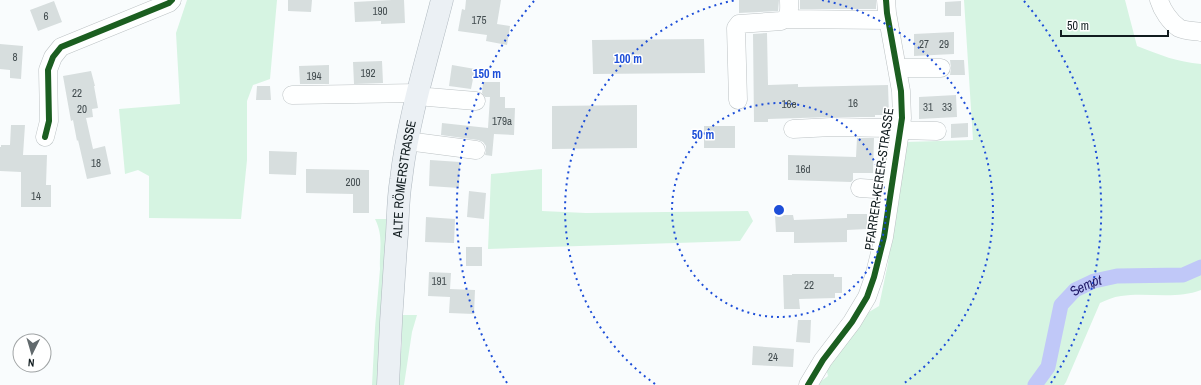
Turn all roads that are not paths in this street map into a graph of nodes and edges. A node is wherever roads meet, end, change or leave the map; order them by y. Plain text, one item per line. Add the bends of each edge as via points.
1 (172, 0) edge
2 (442, 0) edge
3 (789, 0) edge
4 (886, 0) edge
5 (1159, 0) edge
6 (785, 19) junction
7 (888, 20) junction
8 (1201, 32) edge
9 (898, 68) junction
10 (941, 68) dead end
11 (418, 93) junction
12 (292, 95) dead end
13 (738, 100) dead end
14 (476, 101) dead end
15 (793, 129) dead end
16 (900, 130) junction
17 (937, 131) dead end
18 (45, 137) dead end
19 (407, 141) junction
20 (476, 150) dead end
21 (860, 188) dead end
22 (890, 190) junction
23 (388, 385) edge
24 (808, 385) edge

1 - 18 street via 61,47 53,57 48,70 49,121
2 - 11 main road, ALTE RÖMERSTRASSE
3 - 6 street via 789,13
4 - 7 street, PFARRER-KERER-STRASSE
5 - 8 street via 1169,19 1180,28
6 - 7 street
6 - 13 street via 737,26
7 - 9 street, PFARRER-KERER-STRASSE
9 - 10 street
9 - 16 street, PFARRER-KERER-STRASSE via 902,118
11 - 12 street
11 - 14 street via 428,97
11 - 19 main road, ALTE RÖMERSTRASSE
15 - 16 street via 832,127
16 - 17 street
16 - 22 street, PFARRER-KERER-STRASSE
19 - 20 street
19 - 23 main road, ALTE RÖMERSTRASSE via 400,180
21 - 22 street
22 - 24 street, PFARRER-KERER-STRASSE via 884,237 867,297

